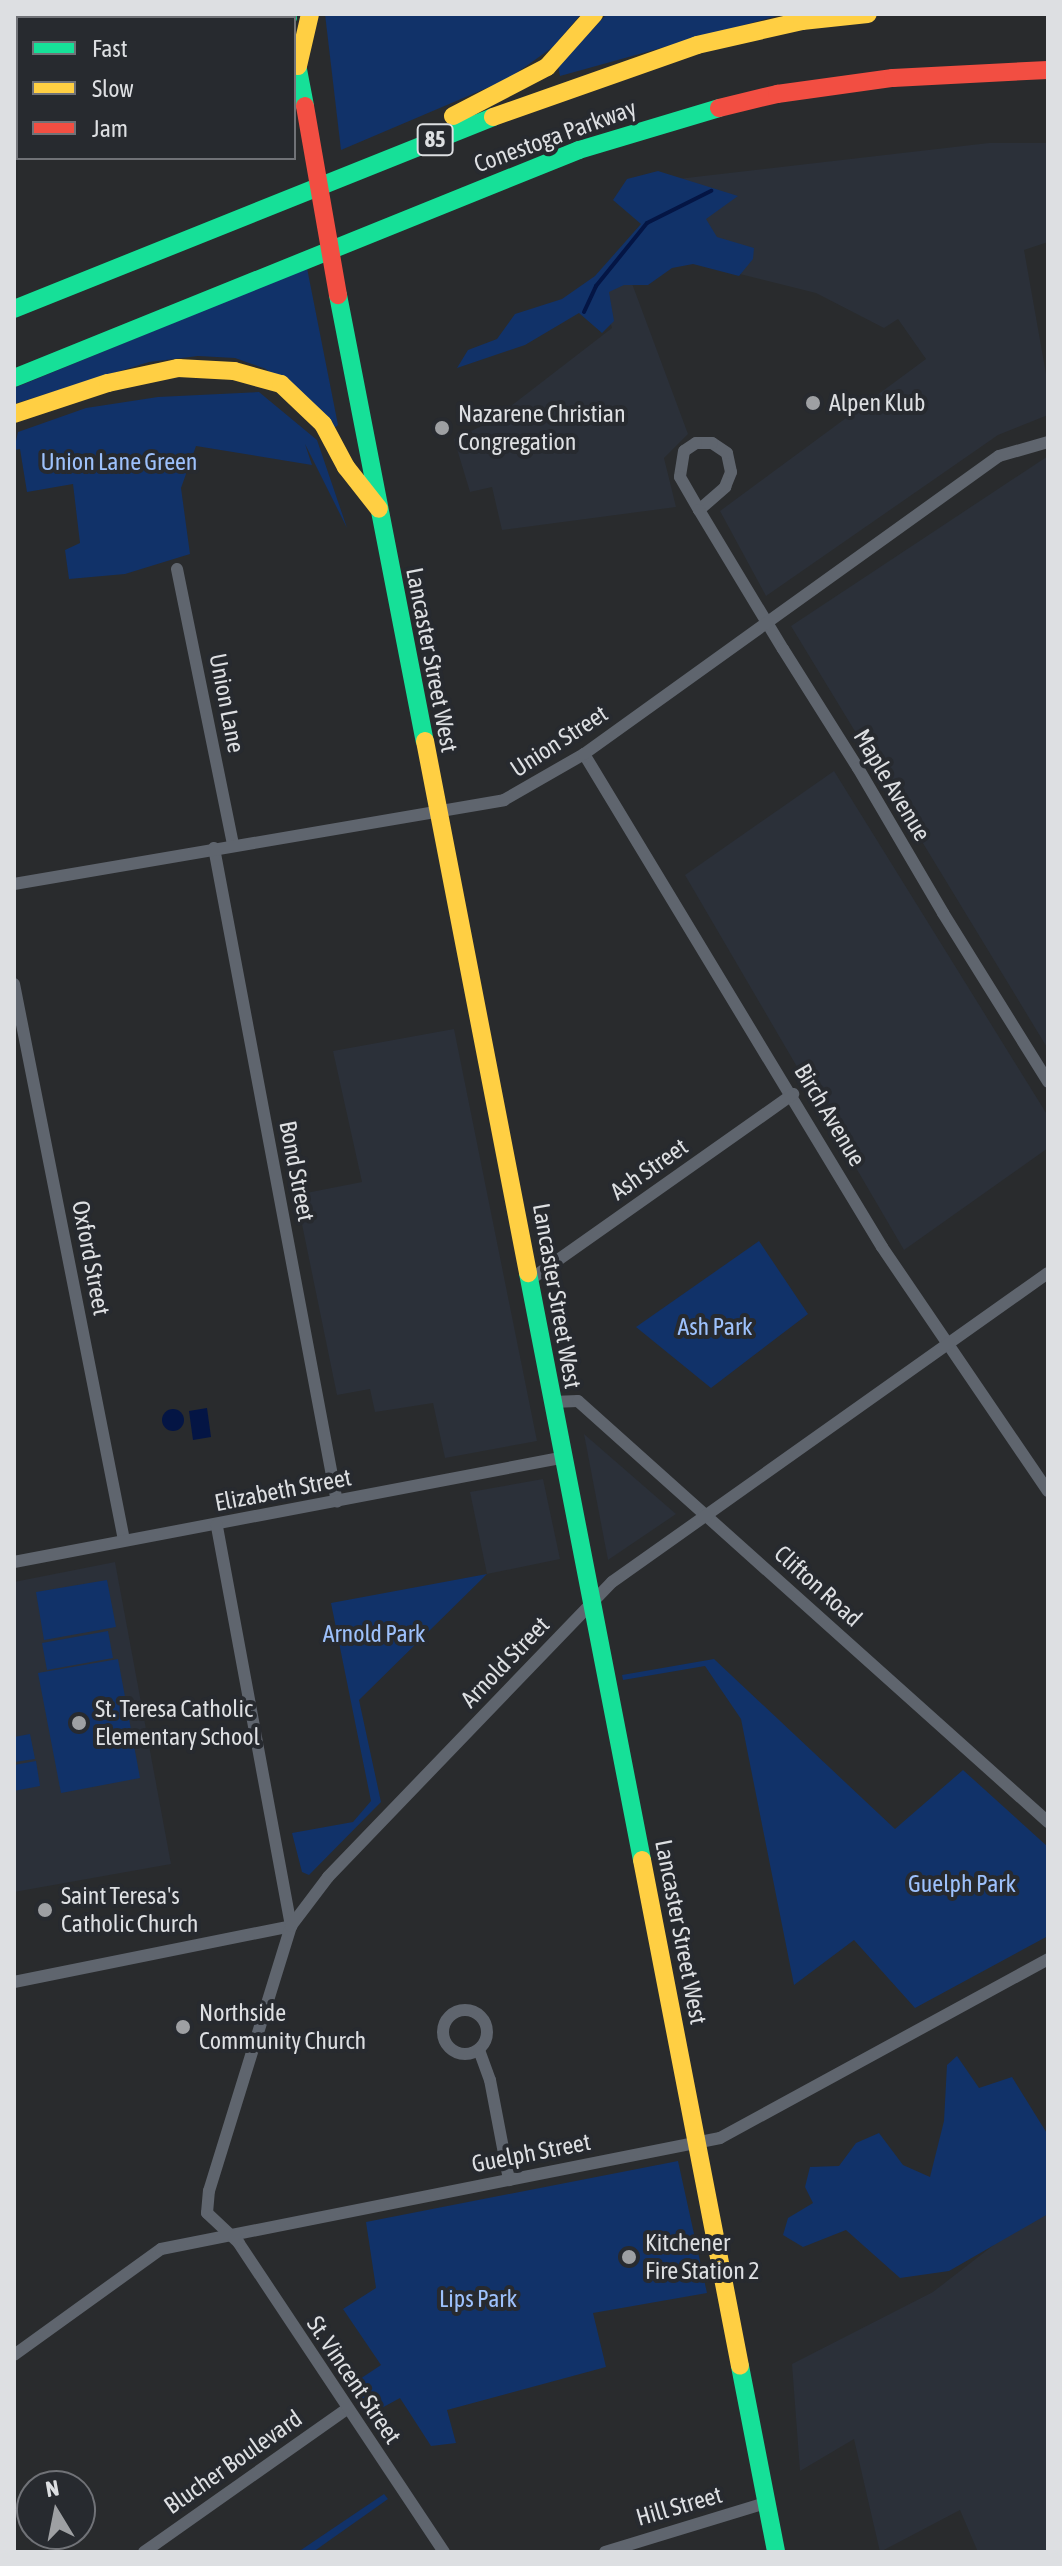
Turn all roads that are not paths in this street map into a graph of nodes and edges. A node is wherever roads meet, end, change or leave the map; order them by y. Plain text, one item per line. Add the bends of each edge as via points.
1 (310, 14) edge
2 (594, 14) edge
3 (868, 14) edge
4 (296, 57) edge
5 (1048, 70) edge
6 (169, 246) junction
7 (14, 309) edge
8 (14, 378) edge
9 (14, 414) edge
10 (1048, 442) edge
11 (379, 509) junction
12 (699, 510) junction
13 (177, 569) dead end
14 (768, 623) junction
15 (584, 754) junction
16 (437, 813) junction
17 (233, 845) junction
18 (214, 848) junction
19 (14, 884) edge
20 (14, 984) edge
21 (1048, 1082) edge
22 (793, 1094) junction
23 (1048, 1273) edge
24 (531, 1279) junction
25 (945, 1346) junction
26 (552, 1402) junction
27 (560, 1458) junction
28 (1048, 1491) edge
29 (337, 1502) junction
30 (705, 1514) junction
31 (217, 1525) junction
32 (124, 1540) junction
33 (14, 1562) edge
34 (592, 1605) junction
35 (1048, 1822) edge
36 (291, 1926) junction
37 (1048, 1959) edge
38 (14, 1982) edge
39 (479, 2050) dead end
40 (698, 2143) junction
41 (509, 2180) junction
42 (226, 2234) junction
43 (14, 2355) edge
44 (347, 2409) junction
45 (765, 2503) junction
46 (144, 2552) edge
47 (444, 2552) edge
48 (605, 2552) edge
49 (776, 2552) edge

1 - 4 main road
2 - 6 main road via 547,67 508,92
3 - 6 main road, Conestoga Parkway / 85 via 802,21 697,45 565,88
4 - 11 main road, Lancaster Street West, bridge
5 - 8 main road, Conestoga Parkway via 893,78 777,94 677,119 579,150 343,241
6 - 7 main road, Conestoga Parkway / 85
9 - 11 main road via 108,383 178,368 234,371 281,384 323,424 346,467
10 - 14 street, Union Street via 999,456
11 - 16 main road, Lancaster Street West
12 - 12 street, Maple Avenue via 725,487 731,472 727,453 712,443 696,443 678,463
12 - 14 street, Maple Avenue
13 - 17 street, Union Lane
14 - 15 street, Union Street
14 - 21 street, Maple Avenue
15 - 16 street, Union Street via 504,800
15 - 22 street, Birch Avenue
16 - 17 street, Union Street
16 - 24 main road, Lancaster Street West
17 - 18 street, Union Street
18 - 19 street, Union Street
18 - 29 street, Bond Street
20 - 32 street, Oxford Street
22 - 24 street, Ash Street
22 - 25 street, Birch Avenue
23 - 25 street, Arnold Street
24 - 26 main road, Lancaster Street West
25 - 28 street, Birch Avenue
25 - 30 street, Arnold Street
26 - 27 main road, Lancaster Street West
26 - 30 street, Clifton Road via 578,1401
27 - 29 street, Elizabeth Street
27 - 34 main road, Lancaster Street West
29 - 31 street, Elizabeth Street
30 - 34 street, Arnold Street via 612,1582
30 - 35 street, Clifton Road
31 - 32 street, Elizabeth Street
31 - 36 street
32 - 33 street, Elizabeth Street
34 - 36 street, Arnold Street via 328,1877
34 - 40 main road, Lancaster Street West
36 - 38 street
36 - 42 street, Arnold Street via 209,2191 207,2213
37 - 40 street, Guelph Street via 720,2138
39 - 41 street
40 - 41 street, Guelph Street
40 - 45 main road, Lancaster Street West
41 - 42 street, Guelph Street
42 - 43 street, Guelph Street via 144,2258
42 - 44 street, St. Vincent Street via 239,2243
44 - 46 street, Blucher Boulevard
44 - 47 street, St. Vincent Street
45 - 48 street, Hill Street
45 - 49 main road, Lancaster Street West

